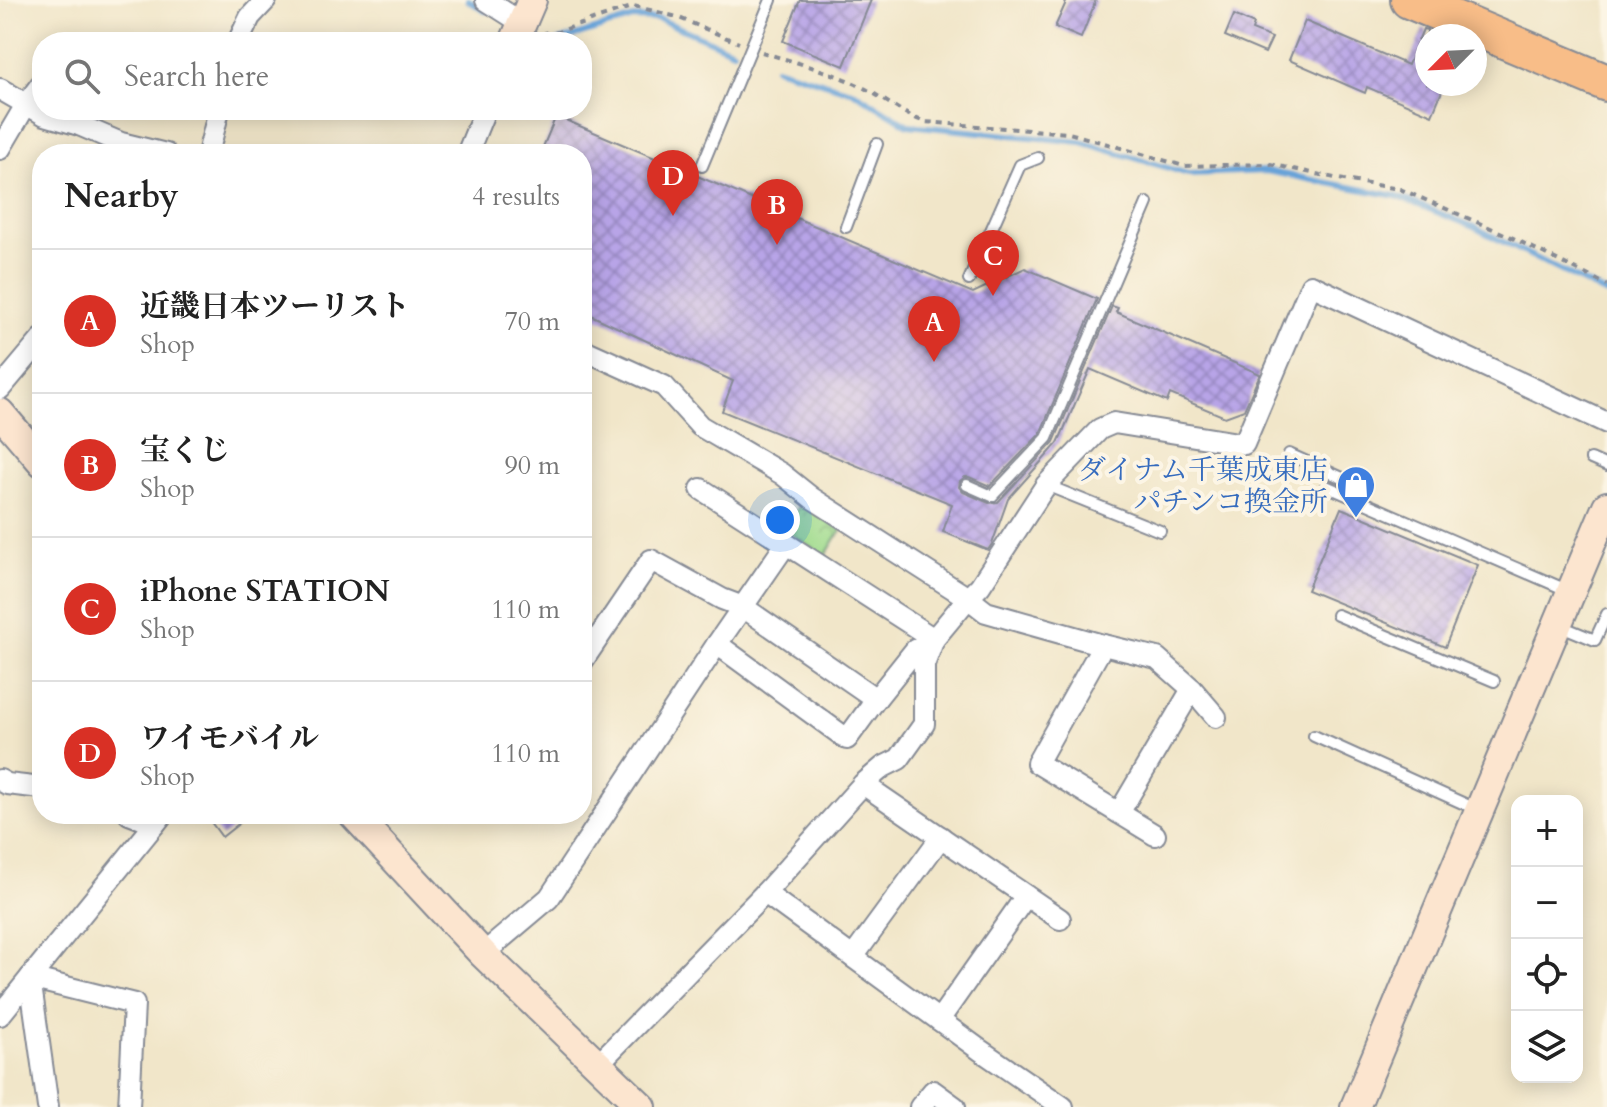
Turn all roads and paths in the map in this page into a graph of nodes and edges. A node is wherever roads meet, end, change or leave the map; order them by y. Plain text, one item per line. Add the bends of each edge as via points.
1 (266, 0) edge
2 (486, 0) edge
3 (1409, 0) edge
4 (770, 1) edge
5 (522, 22) edge
6 (243, 32) edge
7 (543, 32) edge
8 (558, 32) edge
9 (751, 49) junction
10 (1607, 83) edge
11 (0, 89) edge
12 (32, 96) edge
13 (27, 103) junction
14 (32, 106) edge
15 (62, 120) edge
16 (216, 120) edge
17 (481, 120) edge
18 (125, 144) edge
19 (210, 144) edge
20 (471, 144) edge
21 (877, 144) dead end
22 (0, 149) edge
23 (1038, 158) dead end
24 (702, 166) dead end
25 (1147, 203) dead end
26 (846, 227) dead end
27 (969, 280) dead end
28 (1607, 285) edge
29 (32, 351) edge
30 (592, 354) edge
31 (0, 389) edge
32 (2, 419) edge
33 (1607, 423) edge
34 (32, 451) edge
35 (1289, 454) dead end
36 (1591, 459) dead end
37 (1607, 466) edge
38 (1349, 481) dead end
39 (967, 485) dead end
40 (1046, 485) junction
41 (1326, 486) dead end
42 (701, 489) dead end
43 (1607, 506) edge
44 (1160, 531) dead end
45 (786, 544) junction
46 (1571, 592) junction
47 (968, 598) junction
48 (743, 607) junction
49 (1607, 614) edge
50 (1337, 615) dead end
51 (1557, 625) junction
52 (934, 639) junction
53 (717, 644) junction
54 (1103, 645) junction
55 (592, 647) edge
56 (1494, 681) dead end
57 (1192, 689) junction
58 (876, 699) junction
59 (1216, 717) dead end
60 (1314, 736) dead end
61 (0, 780) edge
62 (863, 784) junction
63 (32, 787) edge
64 (1479, 811) junction
65 (1119, 813) junction
66 (155, 824) edge
67 (362, 824) edge
68 (1155, 835) dead end
69 (941, 837) junction
70 (765, 893) junction
71 (1026, 896) junction
72 (1060, 919) dead end
73 (483, 954) junction
74 (853, 957) junction
75 (30, 978) junction
76 (0, 1015) edge
77 (939, 1020) junction
78 (597, 1065) junction
79 (48, 1107) edge
80 (129, 1107) edge
81 (642, 1107) edge
82 (920, 1107) edge
83 (955, 1107) edge
84 (1063, 1107) edge
85 (1355, 1107) edge

1 - 6 street
2 - 5 street
3 - 10 highway
4 - 9 lane
5 - 7 path
8 - 9 path via 634,6 677,17
9 - 24 lane
9 - 28 path via 839,77 925,122 1069,133 1184,166 1270,164 1400,189
11 - 13 street
12 - 13 street
13 - 14 street
13 - 22 street
15 - 18 street
16 - 19 street
17 - 20 street
21 - 26 lane
23 - 27 lane via 1020,165
25 - 39 lane via 1047,438 992,496
29 - 31 street
30 - 47 street via 664,386 700,426
32 - 34 street
33 - 40 street via 1311,285 1244,444 1114,423 1100,429
35 - 38 lane
36 - 37 lane
40 - 44 lane
40 - 47 street
41 - 46 lane
42 - 45 street
43 - 46 street
45 - 48 street
45 - 52 street
46 - 51 street
47 - 52 street
47 - 54 street via 986,612
48 - 53 street
48 - 55 street via 651,560
48 - 58 street
49 - 51 lane via 1595,640
50 - 56 lane
51 - 64 street
52 - 58 street via 915,650
52 - 62 street via 924,665 924,724 899,759
53 - 58 street via 847,739
53 - 73 street via 549,898
54 - 57 street via 1157,658
54 - 65 street via 1037,763
57 - 59 street
57 - 65 street
60 - 64 lane
61 - 63 street
62 - 69 street
62 - 70 street
64 - 85 street
65 - 68 street
66 - 75 street
67 - 73 street
69 - 71 street
69 - 74 street
70 - 74 street
70 - 78 street
71 - 72 street
71 - 77 street
73 - 78 street
74 - 77 street
75 - 76 street
75 - 79 street
75 - 80 street via 134,1004
77 - 84 street
78 - 81 street
82 - 83 street via 933,1091

